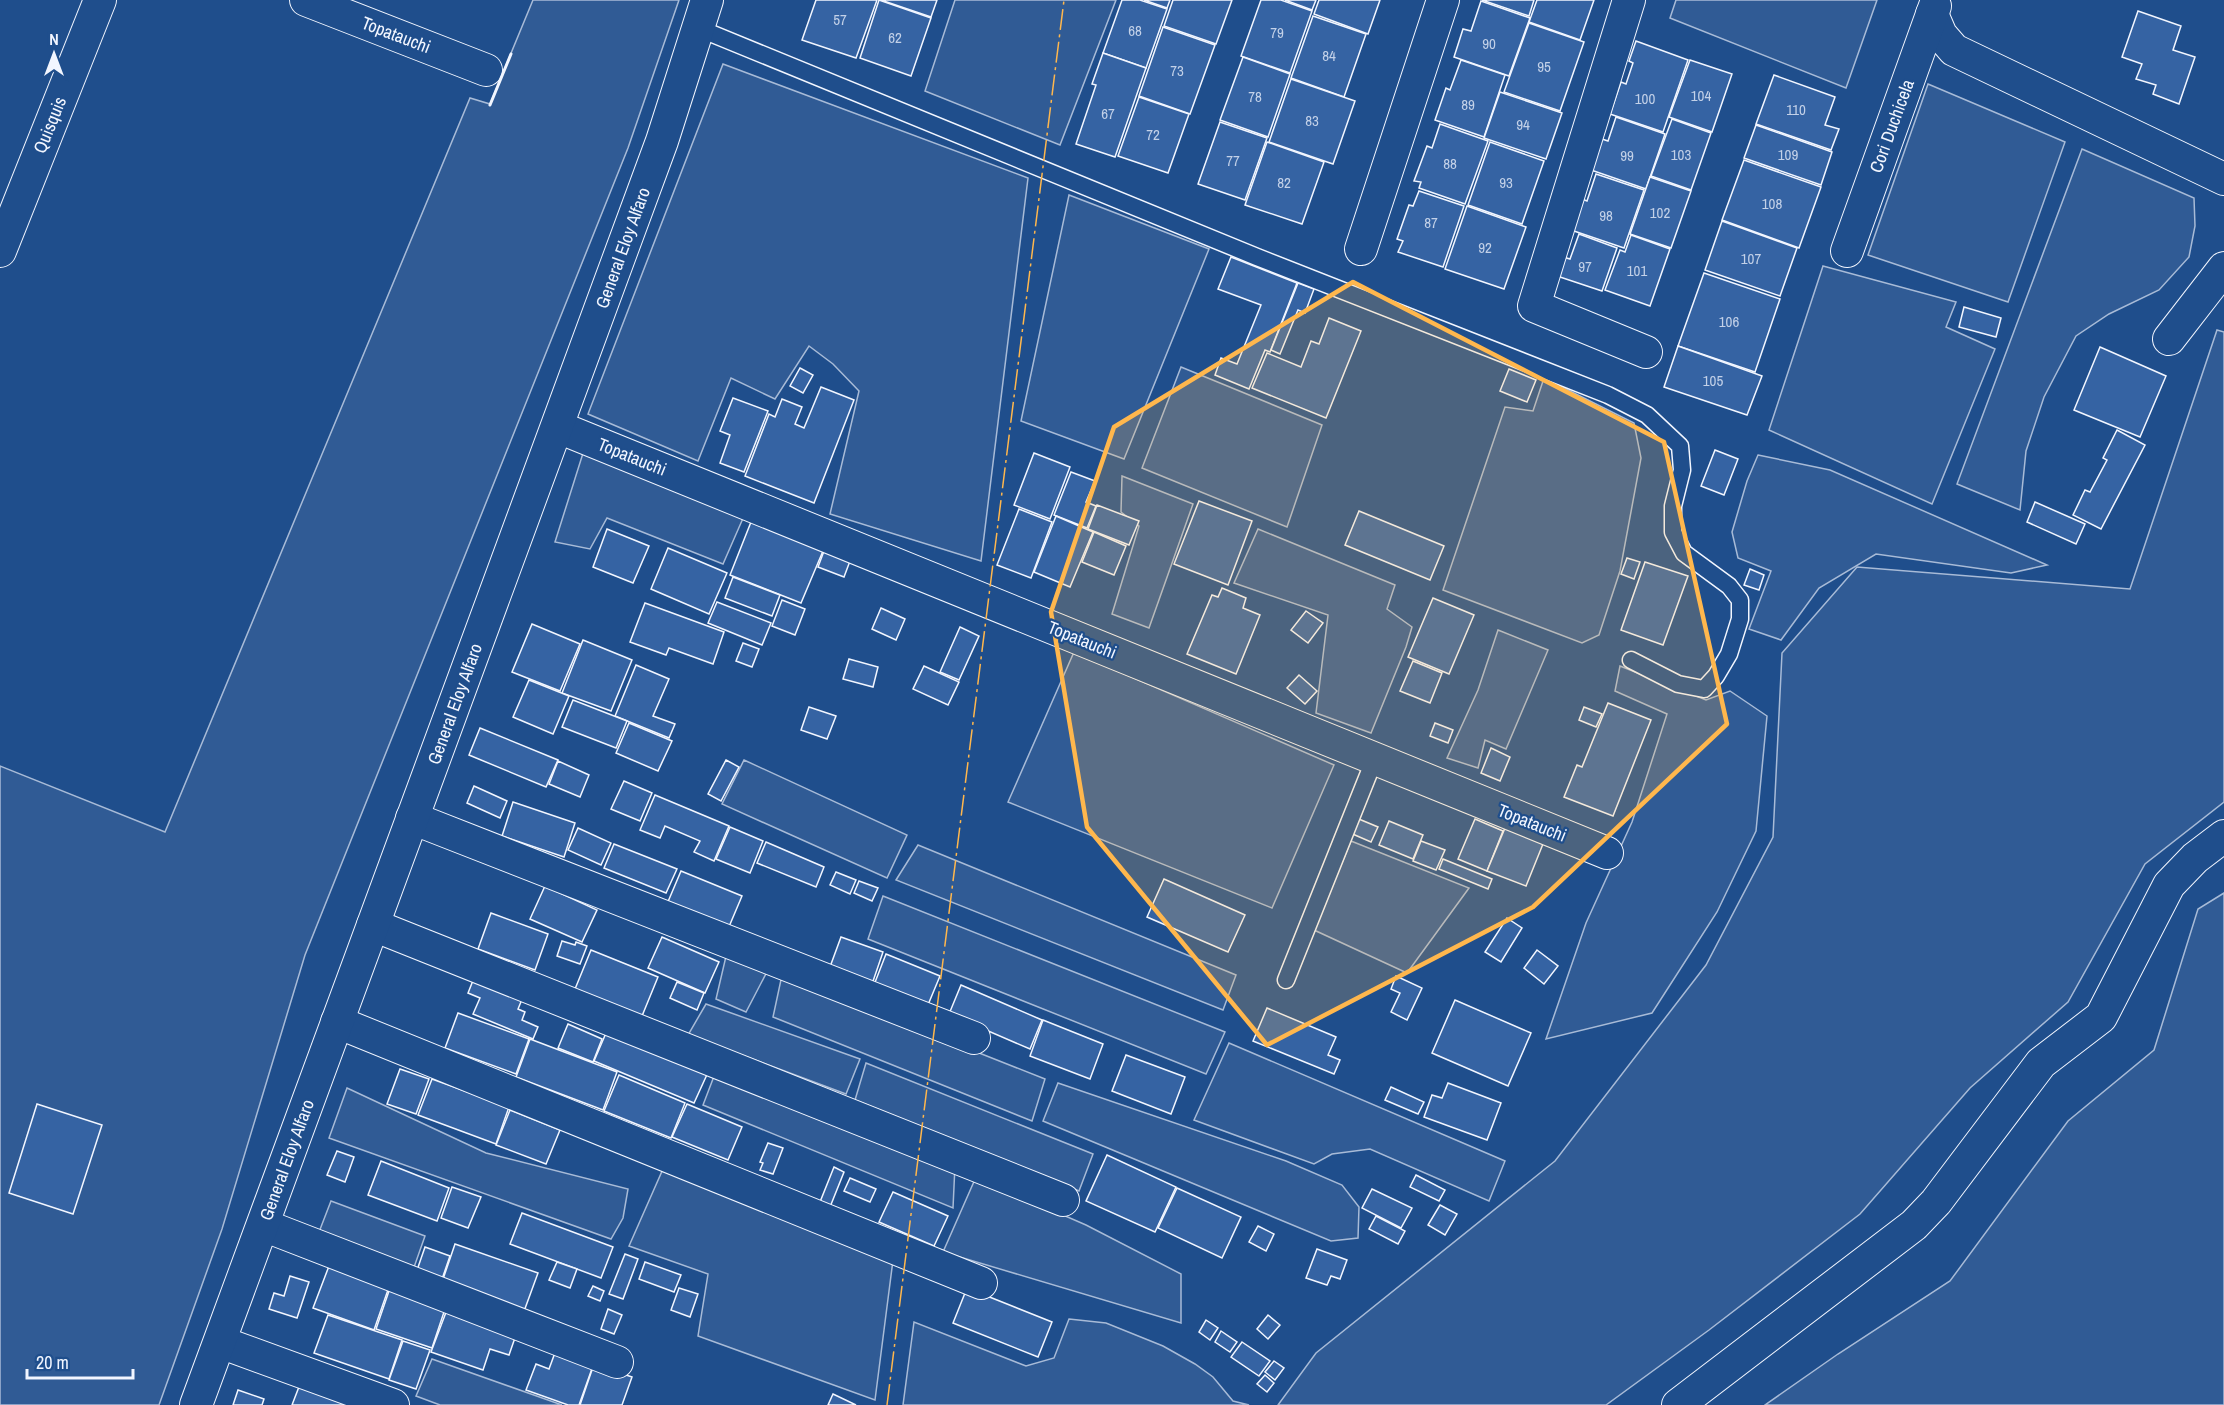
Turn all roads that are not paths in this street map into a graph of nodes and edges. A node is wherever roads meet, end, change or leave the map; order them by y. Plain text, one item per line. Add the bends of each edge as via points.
1 (100, 0) edge
2 (306, 0) edge
3 (1443, 0) edge
4 (1629, 0) edge
5 (1934, 7) edge
6 (703, 14) edge
7 (486, 70) dead end
8 (2224, 179) edge
9 (1361, 249) dead end
10 (0, 251) edge
11 (1847, 251) dead end
12 (2224, 268) edge
13 (2169, 339) dead end
14 (1646, 352) dead end
15 (558, 427) junction
16 (1631, 660) dead end
17 (1375, 758) junction
18 (412, 818) junction
19 (2224, 836) edge
20 (1606, 853) dead end
21 (373, 925) junction
22 (1286, 980) dead end
23 (337, 1022) junction
24 (974, 1038) dead end
25 (1063, 1200) dead end
26 (263, 1225) junction
27 (981, 1283) dead end
28 (219, 1342) junction
29 (617, 1362) dead end
30 (196, 1405) edge
31 (393, 1405) edge
32 (1678, 1405) edge

1 - 10 street, Quisquis
2 - 7 street, Topatauchi
3 - 9 street
4 - 14 street via 1534,306
5 - 8 street via 1941,35 1954,50
5 - 11 street, Cori Duchicela
6 - 15 street, General Eloy Alfaro via 662,141
6 - 16 lane via 1257,258 1608,395 1647,416 1680,446 1682,470 1673,506 1673,532 1684,553 1729,586 1740,600 1740,619 1729,654 1704,688 1678,684
12 - 13 street
15 - 17 street, Topatauchi
15 - 18 street, General Eloy Alfaro
17 - 20 street, Topatauchi
17 - 22 lane
18 - 21 street, General Eloy Alfaro
18 - 24 street
19 - 32 street via 2169,885 2101,1017 2041,1063 1936,1202 1914,1225
21 - 23 street, General Eloy Alfaro
21 - 25 street
23 - 26 street, General Eloy Alfaro
23 - 27 street
26 - 28 street, General Eloy Alfaro
26 - 29 street
28 - 30 street, General Eloy Alfaro
28 - 31 street

